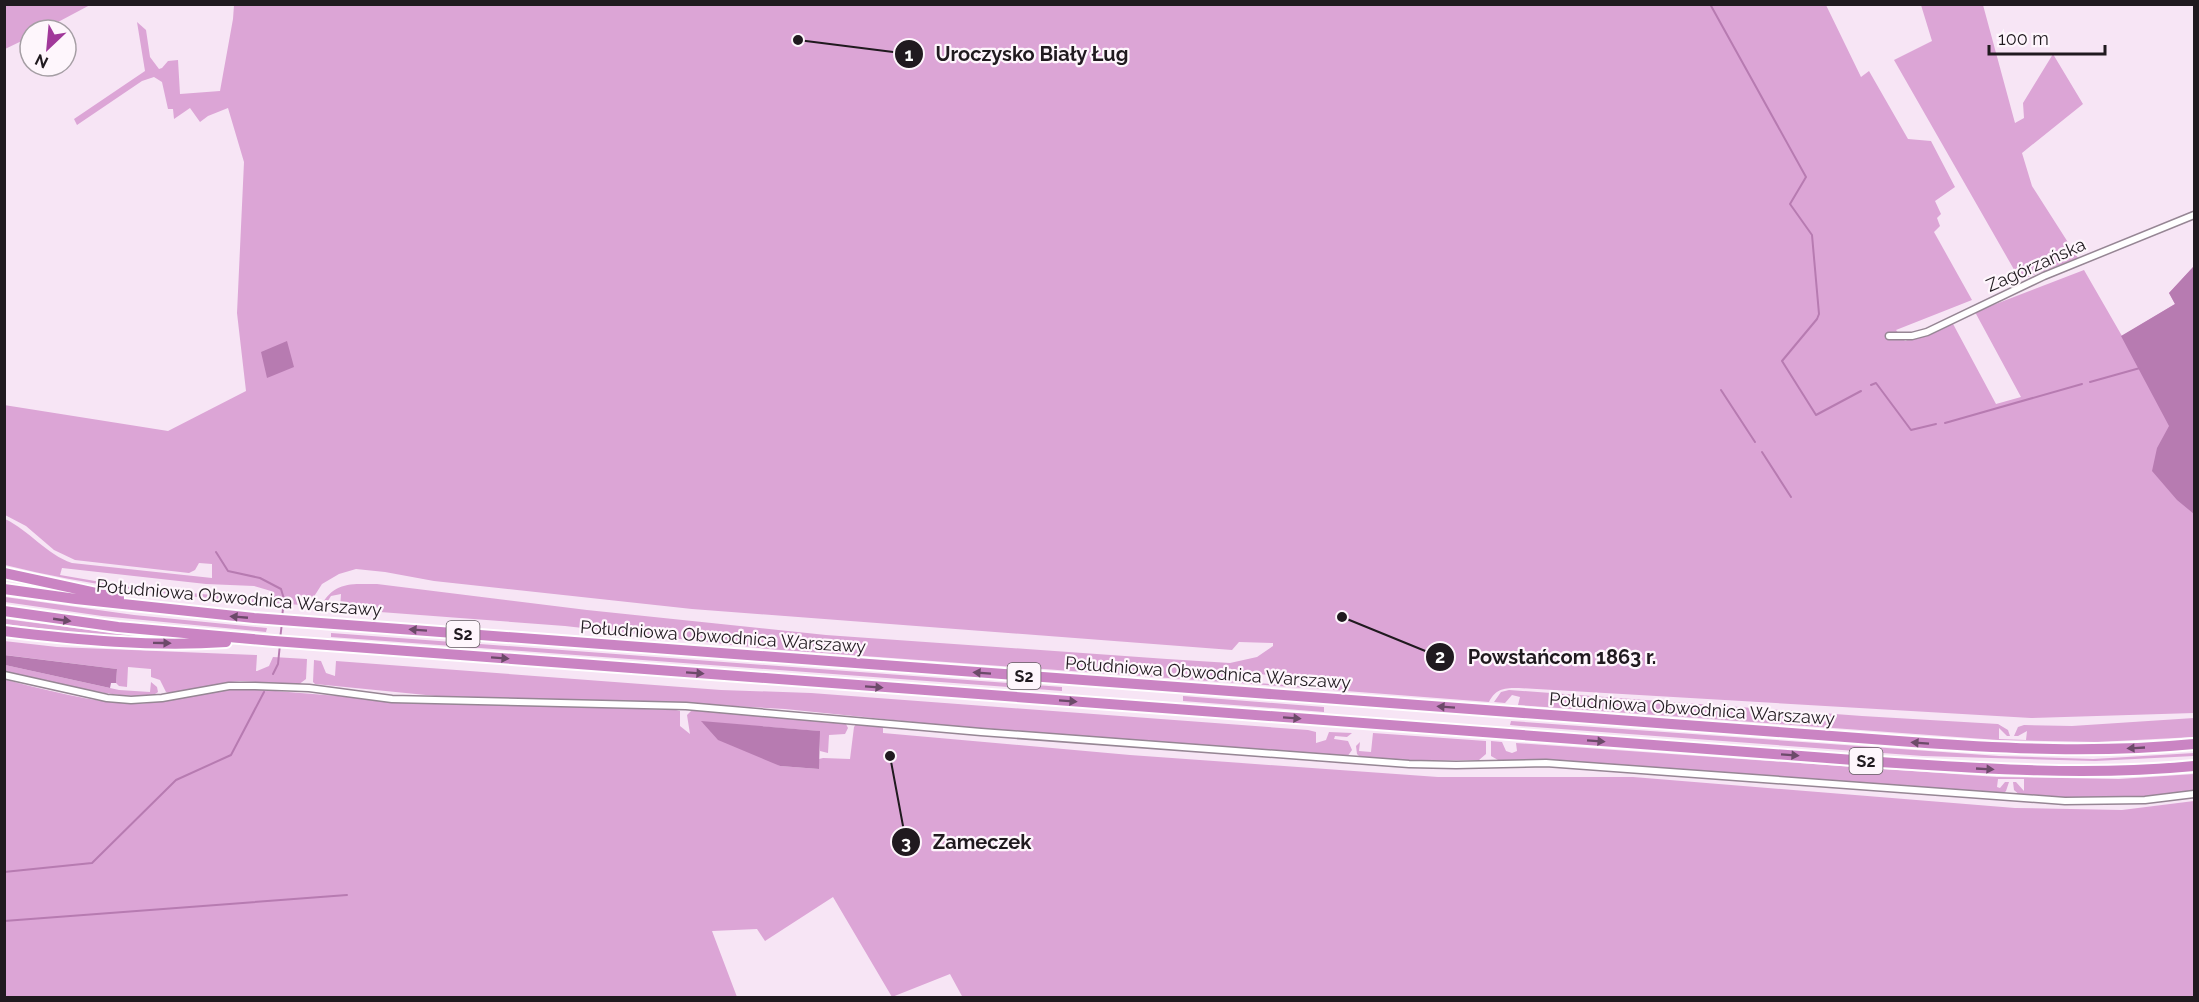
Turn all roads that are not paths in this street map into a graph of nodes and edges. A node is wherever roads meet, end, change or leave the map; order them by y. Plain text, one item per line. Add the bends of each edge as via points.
1 (2194, 215) edge
2 (1889, 336) dead end
3 (4, 573) edge
4 (4, 589) edge
5 (4, 611) edge
6 (202, 613) junction
7 (4, 631) edge
8 (258, 640) junction
9 (4, 675) edge
10 (2194, 744) edge
11 (2194, 766) edge
12 (2194, 794) edge

1 - 2 street, Zagórzańska via 2044,276 1927,332
3 - 6 highway
4 - 6 highway, Południowa Obwodnica Warszawy / S2
5 -> 8 highway, Południowa Obwodnica Warszawy / S2 via 126,628
10 -> 6 highway, Południowa Obwodnica Warszawy / S2 via 2102,749 2006,748
7 -> 8 highway via 122,643
8 -> 11 highway, Południowa Obwodnica Warszawy / S2 via 1983,769 2075,771
9 - 12 street via 131,700 229,686 309,688 392,699 686,706 1409,764 1546,763 2011,799 2119,801

